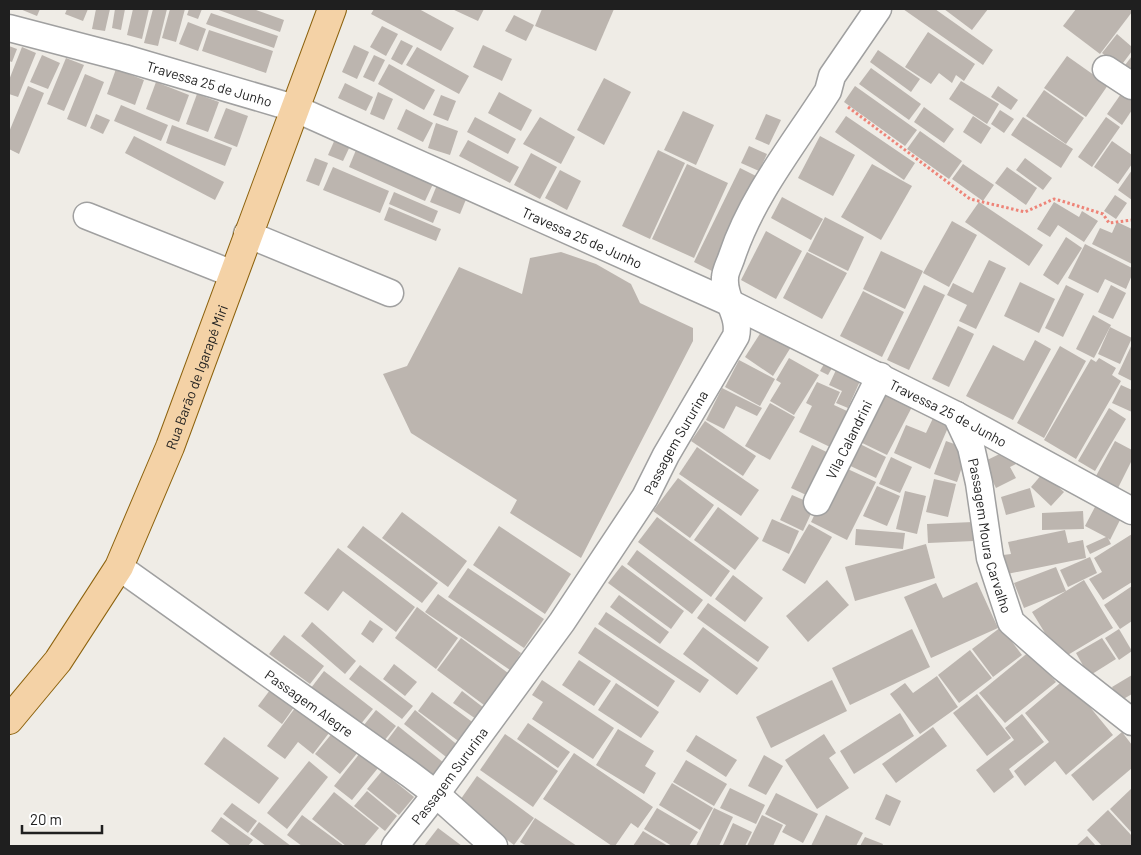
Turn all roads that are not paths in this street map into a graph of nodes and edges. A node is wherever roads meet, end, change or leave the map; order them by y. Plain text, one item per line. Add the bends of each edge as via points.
1 (332, 9) edge
2 (878, 9) edge
3 (9, 28) edge
4 (1106, 69) dead end
5 (1132, 86) edge
6 (294, 108) junction
7 (87, 216) dead end
8 (247, 234) junction
9 (234, 274) junction
10 (390, 293) dead end
11 (730, 303) junction
12 (880, 376) junction
13 (956, 415) junction
14 (817, 502) dead end
15 (1132, 511) edge
16 (119, 567) junction
17 (9, 720) edge
18 (1132, 722) edge
19 (436, 794) junction
20 (395, 846) edge
21 (494, 846) edge

1 - 6 main road, Rua Barão de Igarapé Miri
2 - 11 street, Passagem Sururina via 832,76 828,91 750,214 725,278
3 - 6 street, Travessa 25 de Junho
4 - 5 street
6 - 8 main road, Rua Barão de Igarapé Miri
6 - 11 street, Travessa 25 de Junho
7 - 9 street
8 - 9 main road, Rua Barão de Igarapé Miri
8 - 10 street
9 - 16 main road, Rua Barão de Igarapé Miri via 170,447
11 - 12 street, Travessa 25 de Junho
11 - 19 street, Passagem Sururina via 737,318 736,336 645,497 562,622
12 - 13 street, Travessa 25 de Junho
12 - 14 street, Vila Calandrini
13 - 15 street, Travessa 25 de Junho
13 - 18 street, Passagem Moura Carvalho via 971,447 990,558 1011,622 1062,668
16 - 17 main road, Rua Barão de Igarapé Miri via 58,661
16 - 19 street, Passagem Alegre
19 - 20 street, Passagem Sururina
19 - 21 street, Passagem Alegre

